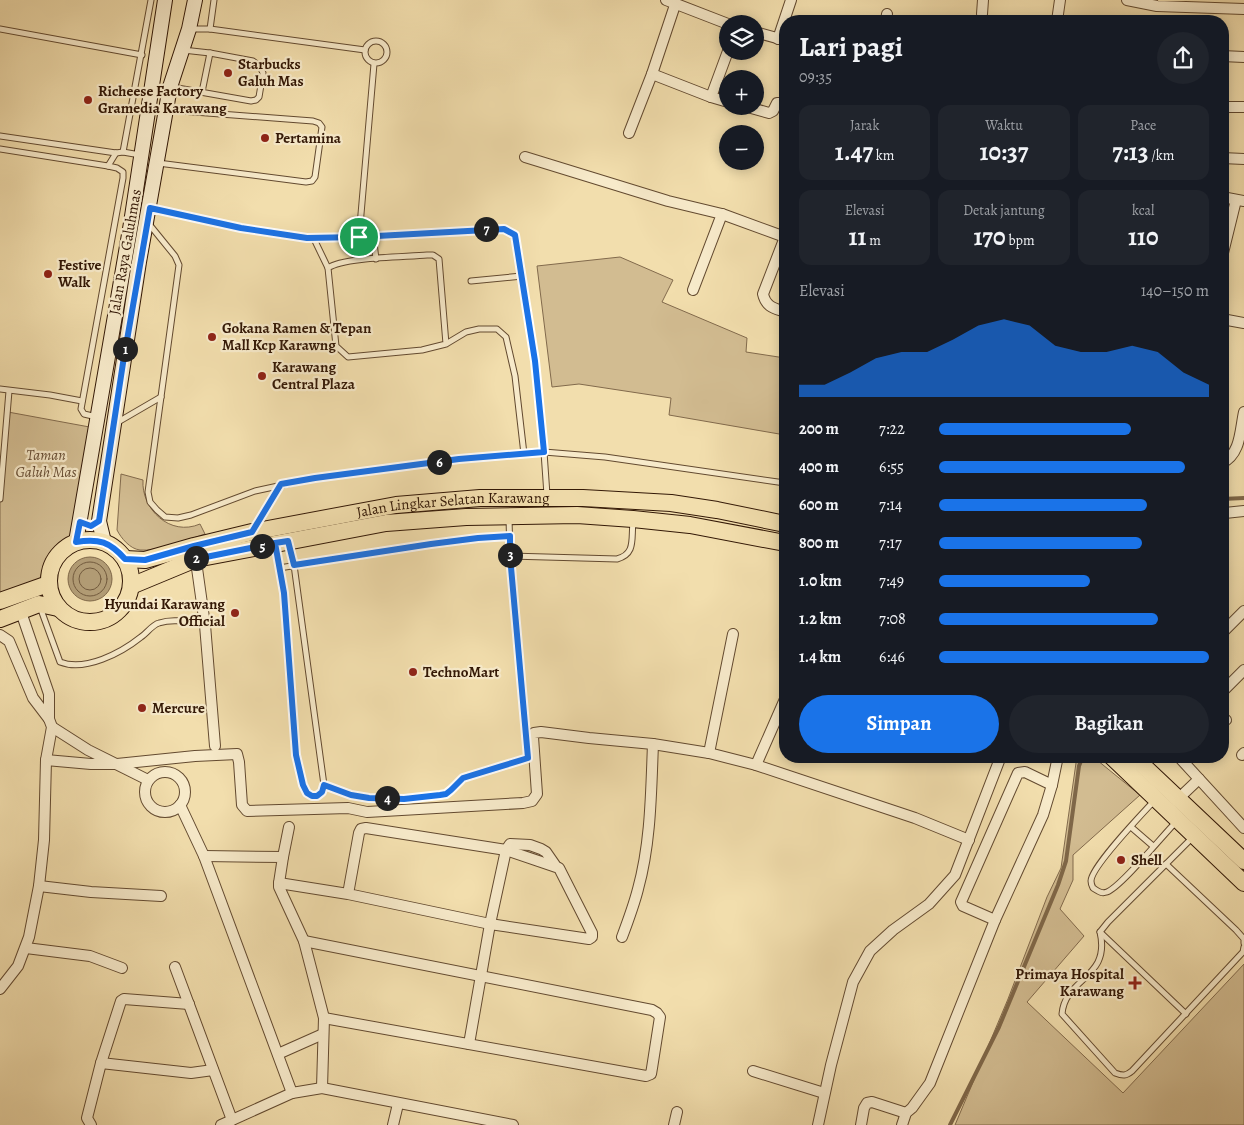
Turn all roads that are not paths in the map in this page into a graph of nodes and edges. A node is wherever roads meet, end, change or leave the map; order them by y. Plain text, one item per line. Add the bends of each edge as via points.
1 (151, 0) edge
2 (165, 0) edge
3 (195, 0) edge
4 (214, 0) edge
5 (666, 0) edge
6 (791, 0) edge
7 (983, 0) edge
8 (1060, 0) edge
9 (1127, 0) edge
10 (1157, 3) edge
11 (675, 5) junction
12 (1244, 9) edge
13 (982, 14) dead end
14 (788, 15) edge
15 (1058, 15) edge
16 (719, 21) edge
17 (0, 29) edge
18 (188, 29) junction
19 (210, 29) junction
20 (764, 35) edge
21 (779, 39) edge
22 (182, 50) junction
23 (365, 50) junction
24 (210, 53) junction
25 (142, 55) junction
26 (1229, 56) edge
27 (1244, 57) edge
28 (724, 60) edge
29 (374, 64) junction
30 (652, 74) junction
31 (170, 87) junction
32 (202, 92) junction
33 (710, 97) junction
34 (719, 100) edge
35 (779, 103) edge
36 (1229, 107) edge
37 (1244, 107) edge
38 (168, 110) junction
39 (764, 112) edge
40 (629, 134) dead end
41 (0, 136) edge
42 (0, 149) edge
43 (116, 152) junction
44 (123, 152) junction
45 (141, 155) junction
46 (525, 157) dead end
47 (1229, 158) edge
48 (1244, 159) edge
49 (158, 162) junction
50 (108, 166) junction
51 (1240, 200) edge
52 (722, 214) junction
53 (149, 215) junction
54 (373, 235) junction
55 (779, 235) edge
56 (1229, 235) edge
57 (359, 237) junction
58 (314, 239) junction
59 (779, 253) edge
60 (376, 258) junction
61 (328, 268) junction
62 (522, 276) junction
63 (472, 281) dead end
64 (693, 290) dead end
65 (779, 310) edge
66 (1229, 320) edge
67 (1244, 323) edge
68 (446, 344) junction
69 (0, 390) edge
70 (9, 391) junction
71 (161, 397) junction
72 (82, 401) junction
73 (1244, 412) edge
74 (97, 417) junction
75 (114, 424) junction
76 (1241, 447) edge
77 (544, 452) junction
78 (524, 454) junction
79 (1229, 459) edge
80 (2, 466) edge
81 (779, 482) edge
82 (281, 484) junction
83 (0, 493) edge
84 (547, 498) junction
85 (0, 499) edge
86 (1244, 511) edge
87 (1229, 513) edge
88 (509, 515) junction
89 (633, 519) junction
90 (99, 521) junction
91 (80, 522) junction
92 (779, 523) edge
93 (252, 532) junction
94 (510, 536) junction
95 (76, 542) junction
96 (104, 542) junction
97 (282, 542) junction
98 (779, 542) edge
99 (195, 552) junction
100 (510, 556) junction
101 (125, 559) junction
102 (294, 565) junction
103 (279, 568) junction
104 (48, 584) junction
105 (131, 586) junction
106 (0, 601) edge
107 (39, 604) junction
108 (58, 608) junction
109 (1244, 611) edge
110 (22, 612) junction
111 (0, 620) edge
112 (205, 625) junction
113 (1229, 626) edge
114 (733, 634) dead end
115 (0, 635) edge
116 (1244, 670) edge
117 (1229, 685) edge
118 (779, 713) edge
119 (50, 723) junction
120 (653, 744) junction
121 (215, 746) dead end
122 (709, 753) junction
123 (46, 760) junction
124 (998, 763) edge
125 (1057, 763) edge
126 (1118, 763) edge
127 (1146, 763) edge
128 (1184, 763) edge
129 (116, 764) junction
130 (756, 765) junction
131 (1199, 779) junction
132 (148, 780) junction
133 (324, 785) junction
134 (1052, 785) junction
135 (1156, 799) junction
136 (1178, 799) junction
137 (180, 805) junction
138 (1178, 820) junction
139 (289, 827) dead end
140 (1131, 828) junction
141 (1244, 828) edge
142 (1195, 835) junction
143 (969, 840) junction
144 (1154, 846) junction
145 (506, 850) junction
146 (204, 856) junction
147 (283, 857) junction
148 (1244, 861) edge
149 (1166, 864) junction
150 (279, 883) junction
151 (1244, 883) edge
152 (39, 886) junction
153 (348, 894) junction
154 (161, 896) dead end
155 (996, 920) junction
156 (490, 924) junction
157 (1100, 932) junction
158 (622, 937) dead end
159 (1244, 940) edge
160 (304, 941) junction
161 (1244, 947) edge
162 (26, 948) junction
163 (175, 967) dead end
164 (122, 968) dead end
165 (482, 976) junction
166 (0, 989) edge
167 (189, 1004) junction
168 (1186, 1014) junction
169 (324, 1018) junction
170 (323, 1034) junction
171 (468, 1044) junction
172 (278, 1054) junction
173 (101, 1063) junction
174 (213, 1070) junction
175 (753, 1070) dead end
176 (322, 1088) junction
177 (292, 1093) junction
178 (824, 1093) junction
179 (398, 1104) junction
180 (678, 1112) dead end
181 (906, 1113) junction
182 (232, 1120) junction
183 (91, 1125) edge
184 (221, 1125) edge
185 (393, 1125) edge
186 (513, 1125) edge
187 (674, 1125) edge
188 (818, 1125) edge
189 (861, 1125) edge
190 (902, 1125) edge

1 - 25 lane
2 - 45 main road, Jalan Raya Galuhmas
3 - 18 main road, Jalan Raya Galuhmas
4 - 19 lane
5 - 11 street
6 - 14 street
7 - 13 street
8 - 15 street
9 - 10 street
10 - 12 street
11 - 16 street
11 - 30 street
17 - 25 lane
18 - 19 lane
18 - 22 main road, Jalan Raya Galuhmas
19 - 23 lane
20 - 21 street
22 - 24 lane
22 - 31 main road, Jalan Raya Galuhmas
23 - 29 lane via 367,59
23 - 29 lane via 374,41 385,46 386,58
24 - 32 lane
24 - 32 lane via 253,61 264,73 256,100
25 - 44 lane
26 - 27 street
28 - 33 street
29 - 57 lane
30 - 33 street
30 - 40 street
31 - 32 lane
31 - 38 main road, Jalan Raya Galuhmas
33 - 34 street
35 - 39 street via 773,111
36 - 37 street
38 - 49 main road, Jalan Raya Galuhmas
38 - 49 lane via 319,123 322,127 315,177 306,182
41 - 43 lane
42 - 50 lane
43 - 44 lane
43 - 50 lane
44 - 45 lane
45 - 74 main road, Jalan Raya Galuhmas
46 - 52 street
47 - 48 street
49 - 53 main road, Jalan Raya Galuhmas
50 - 72 lane via 123,172 123,178
51 - 56 street
52 - 55 street
52 - 64 street
53 - 58 lane
53 - 71 lane via 180,265
53 - 75 main road, Jalan Raya Galuhmas
54 - 57 lane
54 - 60 lane
54 - 62 lane via 504,229 515,235
57 - 58 lane
58 - 61 lane
59 - 65 street via 763,294 765,302
60 - 61 lane via 333,264
60 - 68 lane via 433,255 439,259
61 - 68 lane via 336,346 348,357 422,350
62 - 63 lane
62 - 77 lane
66 - 67 street
68 - 78 lane via 466,332 479,329 497,329 506,337 515,376
69 - 70 lane
70 - 72 lane
70 - 80 lane
71 - 75 lane
71 - 82 lane via 148,492 150,502 165,517 191,515
72 - 74 lane via 84,414
73 - 76 street
74 - 91 main road, Jalan Raya Galuhmas
75 - 90 main road, Jalan Raya Galuhmas
76 - 79 street
77 - 78 lane
77 - 81 lane via 605,457
77 - 84 lane
78 - 82 lane via 459,459
80 - 83 lane
82 - 93 lane
83 - 85 lane
84 - 92 main road, Jalan Lingkar Selatan Karawang via 671,503
84 - 93 main road, Jalan Lingkar Selatan Karawang via 396,505
86 - 87 street
88 - 89 main road, Jalan Lingkar Selatan Karawang
88 - 94 lane
88 - 97 main road, Jalan Lingkar Selatan Karawang via 386,523
89 - 98 main road, Jalan Lingkar Selatan Karawang via 690,525
89 - 100 lane via 630,550 625,557
90 - 91 main road via 91,526
90 - 96 main road, Jalan Raya Galuhmas
91 - 95 main road, Jalan Raya Galuhmas
93 - 99 main road, Jalan Lingkar Selatan Karawang
94 - 100 lane
94 - 102 lane via 431,544
95 - 96 main road
95 - 104 main road via 55,558 49,570
96 - 101 main road
97 - 99 main road, Jalan Lingkar Selatan Karawang
97 - 102 lane
97 - 103 lane
99 - 101 main road, Jalan Lingkar Selatan Karawang via 145,560
99 - 105 main road, Jalan Lingkar Selatan Karawang
99 - 112 street
100 - 133 lane via 528,758 463,778 446,794 440,795 369,798
101 - 105 main road
102 - 103 lane
102 - 133 lane
103 - 133 lane via 284,593 296,755 307,793 317,796
104 - 106 main road
104 - 108 main road
105 - 108 main road via 119,610 95,622 81,622
107 - 108 main road
107 - 110 main road
107 - 112 lane via 60,662 70,666 85,665 120,652 157,623 173,620
109 - 113 street
110 - 111 main road
110 - 119 street via 49,694
112 - 121 street
114 - 122 street
115 - 119 street via 9,641 34,698
116 - 117 street
118 - 130 street
119 - 123 street
119 - 129 street via 88,750
120 - 122 street
120 - 129 street via 534,733 537,794 532,800 367,812 348,808 247,811 242,805 237,754
120 - 158 street via 647,843 638,888
122 - 130 street
123 - 129 street
123 - 152 street
124 - 143 street
125 - 134 street
126 - 135 main road
127 - 136 main road
128 - 131 street
129 - 132 street
130 - 143 street via 915,818
131 - 136 street
131 - 141 street
132 - 137 street via 144,791 147,802 155,810 172,811
132 - 137 street via 163,771 179,777 185,787
134 - 155 street via 1043,815
134 - 155 street via 1025,772 1018,773 961,902 963,906
135 - 138 main road
135 - 140 lane
136 - 148 main road
137 - 146 street
138 - 142 main road
138 - 144 lane
139 - 147 street
140 - 144 lane
140 - 144 lane via 1094,873 1091,880 1093,888 1100,893 1112,890
142 - 149 lane
142 - 151 main road
143 - 178 street via 954,875 928,904 870,951 853,982
145 - 153 street via 366,828 359,833
145 - 156 street
145 - 156 street via 559,868 592,937
146 - 147 street
146 - 172 street
147 - 150 street
149 - 157 lane
149 - 159 lane
150 - 153 street
150 - 160 street
152 - 154 street
152 - 162 street
153 - 156 street
155 - 181 street via 930,1083
156 - 165 street
157 - 168 lane
157 - 168 lane via 1102,954 1097,966 1068,994 1062,1014 1115,1073 1126,1075 1132,1071
160 - 165 street
160 - 169 street
161 - 168 lane via 1243,952
162 - 164 street via 90,956
162 - 166 street via 18,966
163 - 167 street
165 - 171 street
165 - 171 street via 652,1010 660,1017 652,1068 646,1076
167 - 173 street via 124,999 119,1004
167 - 174 street
169 - 170 street
169 - 171 street
170 - 172 street
170 - 176 street
172 - 177 street
173 - 174 street via 191,1072
173 - 183 street via 87,1118
174 - 182 street
175 - 178 street
176 - 177 street
176 - 179 street
177 - 182 street
178 - 188 street
179 - 185 street
179 - 186 street
180 - 187 street
181 - 189 street via 867,1103
181 - 190 street
182 - 184 street

